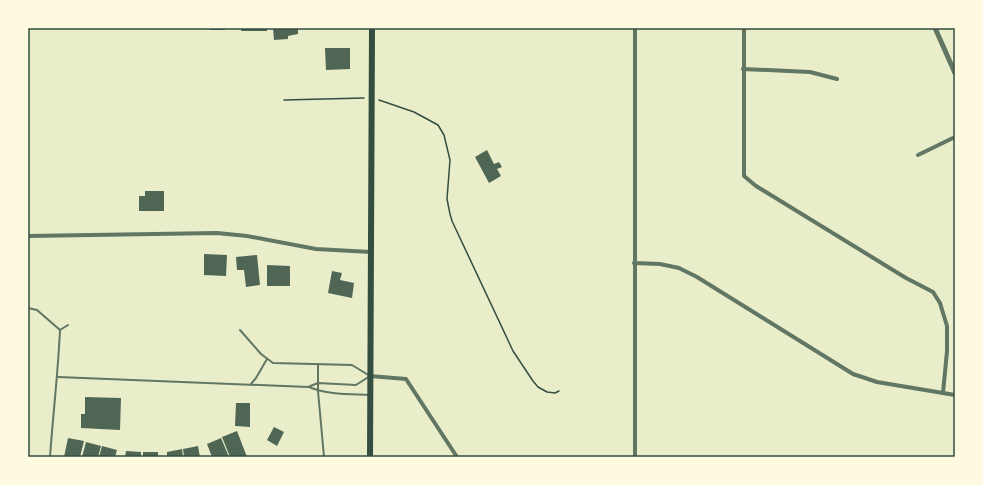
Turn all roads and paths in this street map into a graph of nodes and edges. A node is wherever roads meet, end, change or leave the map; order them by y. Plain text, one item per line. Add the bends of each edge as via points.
1 (372, 28) edge
2 (635, 28) edge
3 (744, 28) edge
4 (935, 28) edge
5 (743, 69) junction
6 (955, 73) edge
7 (837, 79) dead end
8 (364, 98) dead end
9 (378, 99) dead end
10 (284, 100) dead end
11 (955, 137) edge
12 (918, 155) dead end
13 (28, 236) edge
14 (371, 252) junction
15 (634, 263) junction
16 (28, 308) edge
17 (68, 325) dead end
18 (60, 330) junction
19 (240, 330) dead end
20 (267, 359) junction
21 (318, 364) junction
22 (370, 376) junction
23 (58, 377) junction
24 (318, 383) junction
25 (251, 384) junction
26 (308, 387) junction
27 (318, 391) junction
28 (560, 391) dead end
29 (942, 393) junction
30 (370, 395) junction
31 (955, 395) edge
32 (50, 457) edge
33 (324, 457) edge
34 (370, 457) edge
35 (457, 457) edge
36 (635, 457) edge

1 - 14 main road
2 - 15 street
3 - 5 street
4 - 6 street
5 - 7 street via 810,72
5 - 29 street via 744,176 756,186 933,292 940,302 947,326
8 - 10 path
9 - 28 path via 414,112 441,128 450,160 447,199 452,221 513,351 538,387 547,392
11 - 12 street
13 - 14 street via 217,233 330,251
14 - 22 main road
15 - 29 street via 679,268 697,277 853,374 877,382
15 - 36 street
16 - 18 lane via 37,310
17 - 18 lane
18 - 23 lane
19 - 20 lane
20 - 21 lane via 273,362
20 - 25 lane
21 - 22 lane via 352,365
21 - 24 lane
22 - 24 lane via 356,385
22 - 30 main road
22 - 35 street via 406,378
23 - 25 lane
23 - 32 lane
24 - 26 lane
24 - 27 lane
25 - 26 lane
26 - 27 lane
27 - 30 lane
27 - 33 lane
29 - 31 street
30 - 34 main road

